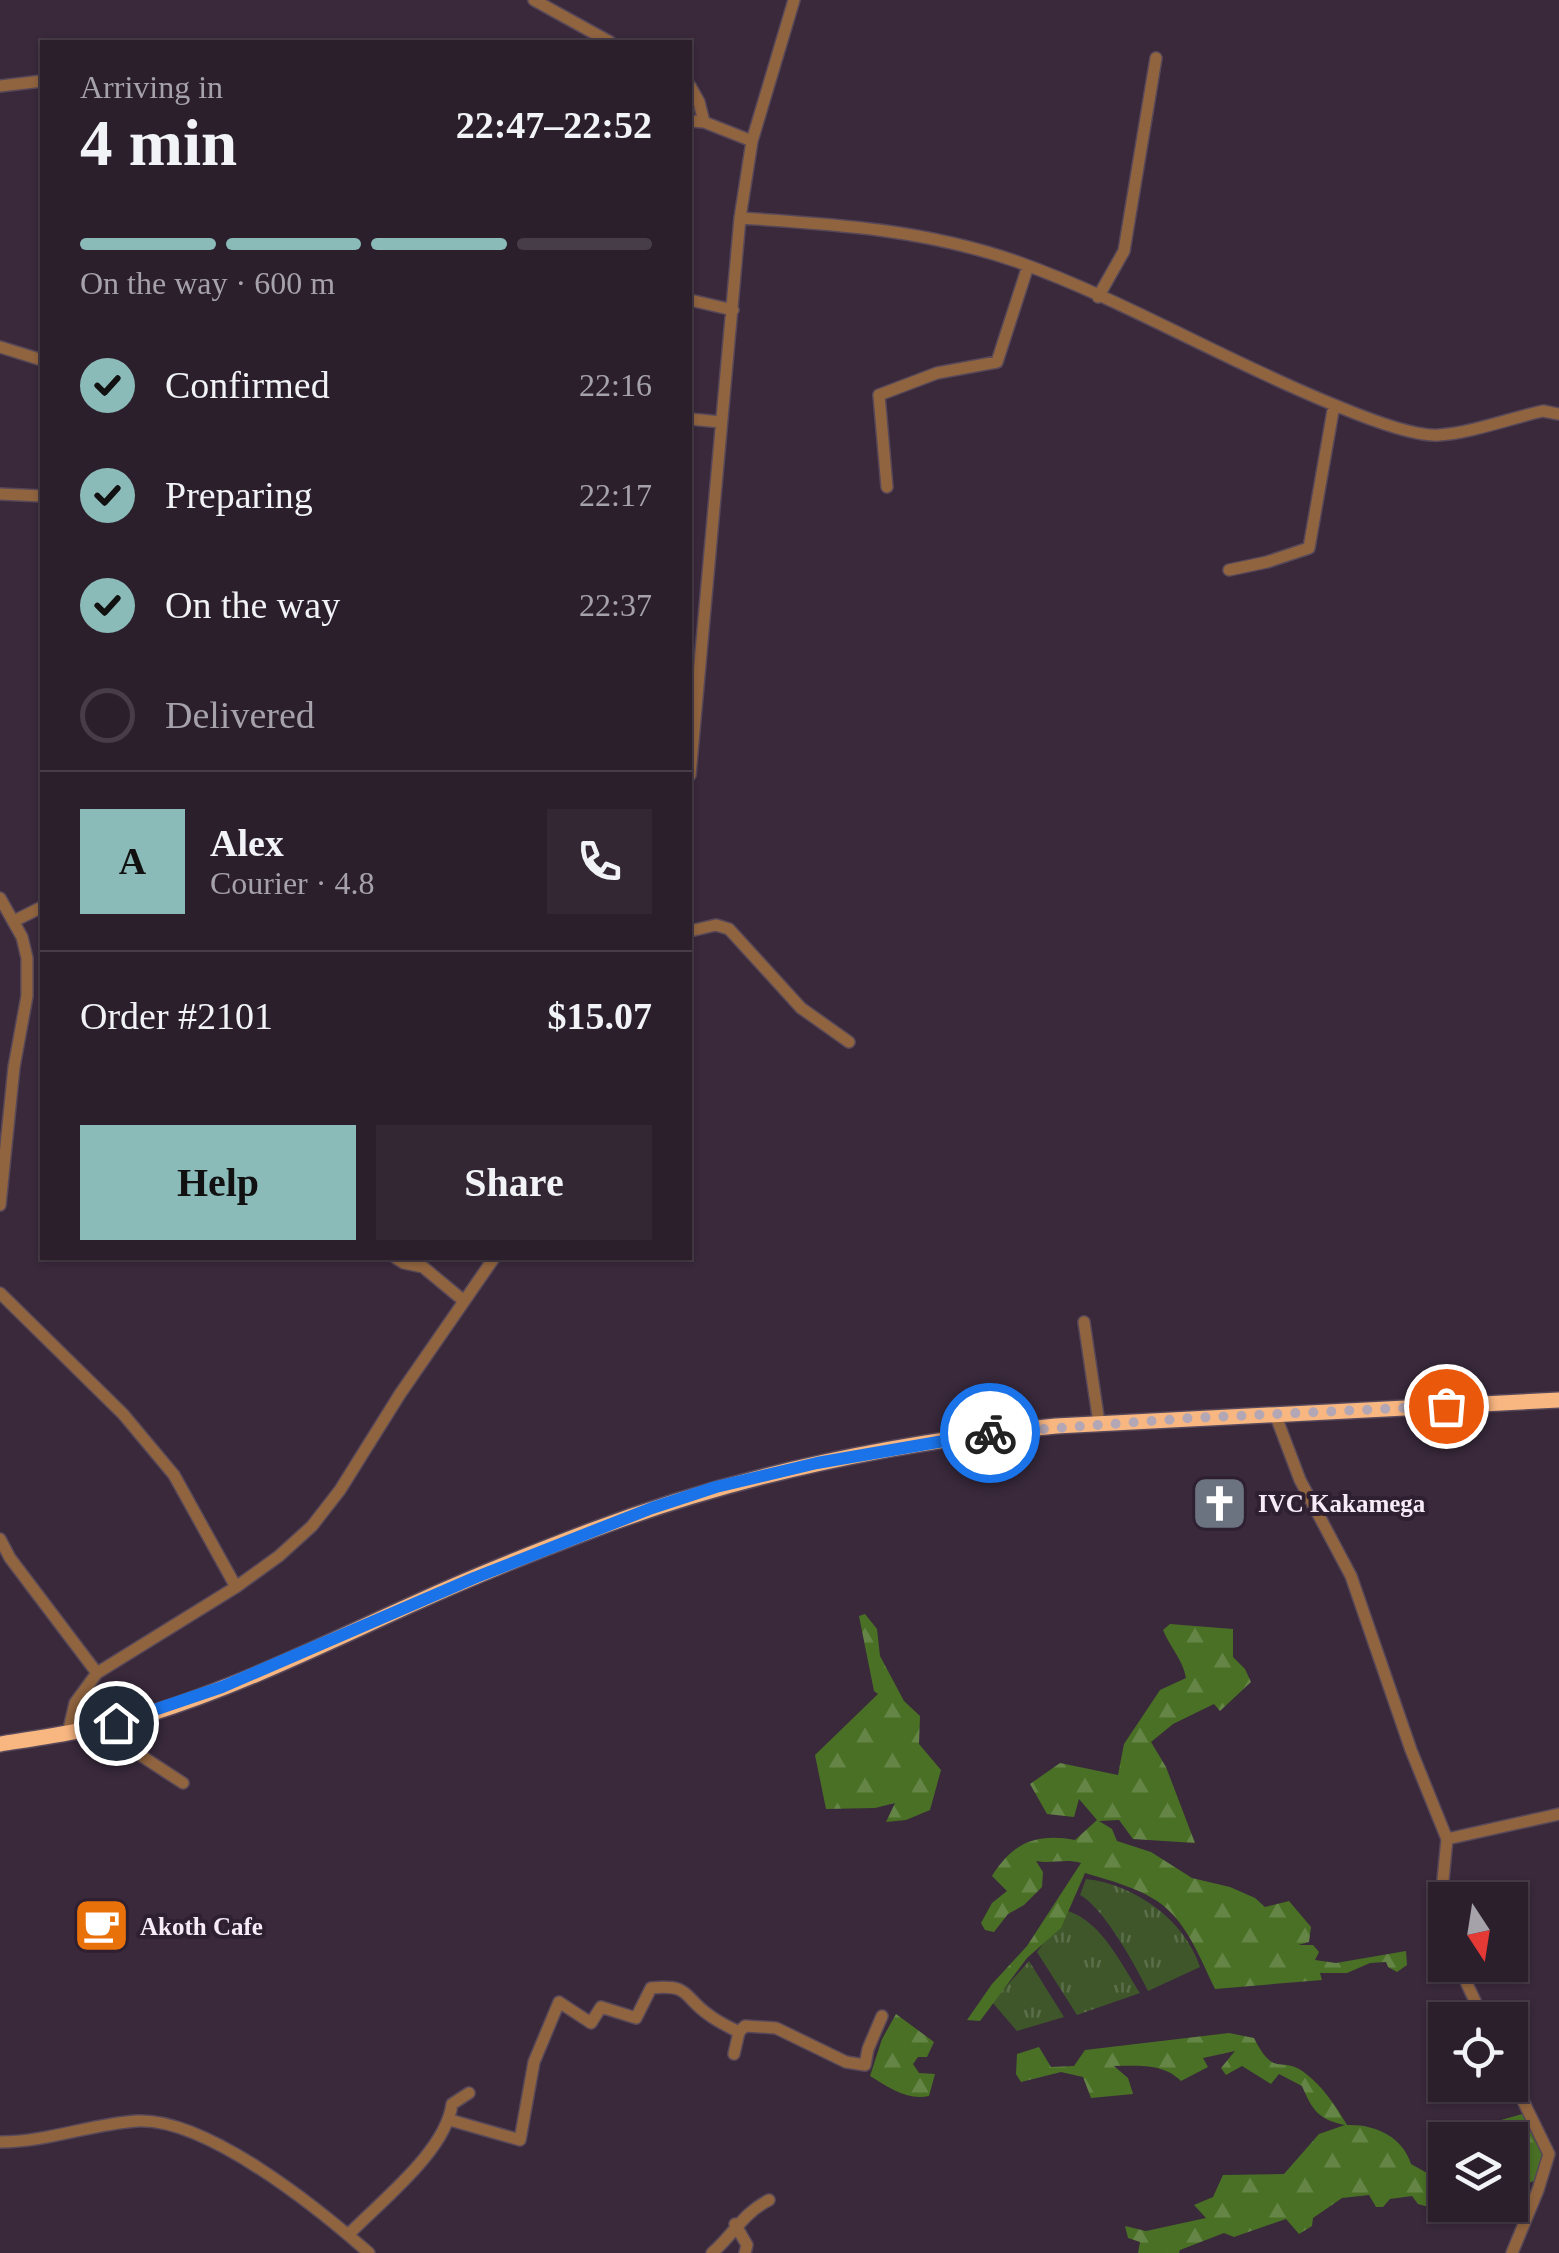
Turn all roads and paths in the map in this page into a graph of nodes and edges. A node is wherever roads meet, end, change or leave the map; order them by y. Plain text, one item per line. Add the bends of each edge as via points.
1 (534, 0) edge
2 (794, 0) edge
3 (606, 40) edge
4 (1156, 58) dead end
5 (40, 81) edge
6 (0, 86) edge
7 (692, 90) edge
8 (692, 121) edge
9 (704, 122) junction
10 (752, 141) junction
11 (740, 218) junction
12 (1028, 266) junction
13 (1098, 296) junction
14 (692, 300) edge
15 (733, 310) junction
16 (0, 348) edge
17 (40, 359) edge
18 (1334, 405) junction
19 (1543, 411) junction
20 (1559, 414) edge
21 (692, 419) edge
22 (721, 422) junction
23 (1559, 422) edge
24 (887, 487) dead end
25 (0, 494) edge
26 (40, 496) edge
27 (1228, 570) dead end
28 (692, 752) edge
29 (0, 898) edge
30 (40, 909) edge
31 (14, 921) junction
32 (692, 931) edge
33 (849, 1042) dead end
34 (0, 1205) edge
35 (399, 1260) edge
36 (493, 1260) edge
37 (0, 1293) edge
38 (464, 1301) junction
39 (1084, 1322) dead end
40 (1559, 1400) edge
41 (1276, 1414) junction
42 (1100, 1423) junction
43 (0, 1539) edge
44 (236, 1587) junction
45 (97, 1673) junction
46 (116, 1723) junction
47 (68, 1733) junction
48 (0, 1744) edge
49 (183, 1783) dead end
50 (1559, 1814) edge
51 (1447, 1839) junction
52 (1444, 1882) edge
53 (882, 2016) dead end
54 (739, 2032) junction
55 (734, 2054) dead end
56 (469, 2093) dead end
57 (1523, 2102) edge
58 (450, 2120) junction
59 (0, 2142) edge
60 (769, 2200) dead end
61 (735, 2224) junction
62 (348, 2235) junction
63 (369, 2253) edge
64 (712, 2253) edge
65 (745, 2253) edge
66 (1512, 2253) edge

1 - 3 street
2 - 10 street
4 - 13 street via 1124,251
5 - 6 street
7 - 9 street
8 - 9 street
9 - 10 street
10 - 11 street
11 - 12 street via 860,225 960,242
11 - 15 street
12 - 13 street
12 - 24 street via 997,362 937,374 879,396
13 - 18 street
14 - 15 street
15 - 22 street
16 - 17 street
18 - 19 street via 1437,436
18 - 27 street via 1309,548
19 - 20 street
19 - 23 street
21 - 22 street
22 - 28 street
25 - 26 street
29 - 31 street
30 - 31 street
31 - 34 street via 27,958 27,996
32 - 33 street via 716,924 729,929 801,1008
35 - 38 street via 423,1266
36 - 38 street
37 - 44 street via 123,1414 174,1475
38 - 44 street via 312,1526
39 - 42 street
40 - 41 highway
41 - 42 highway
41 - 51 street via 1300,1480 1352,1576
42 - 46 highway via 974,1434 716,1487 591,1530 222,1687
43 - 45 street
44 - 45 street
45 - 47 street via 75,1703
46 - 47 highway
46 - 49 street via 134,1750
47 - 48 highway
50 - 51 street
51 - 52 street
53 - 54 street via 865,2065 776,2028 745,2026
54 - 55 street
54 - 58 street via 672,1986 651,1988 636,2018 601,2007 591,2023 558,2002 534,2062 520,2140
56 - 58 street via 452,2104
57 - 66 street via 1548,2154
58 - 62 street via 428,2154
59 - 62 street via 140,2121 183,2129 240,2158
60 - 61 street
61 - 64 street
61 - 65 street
62 - 63 street

